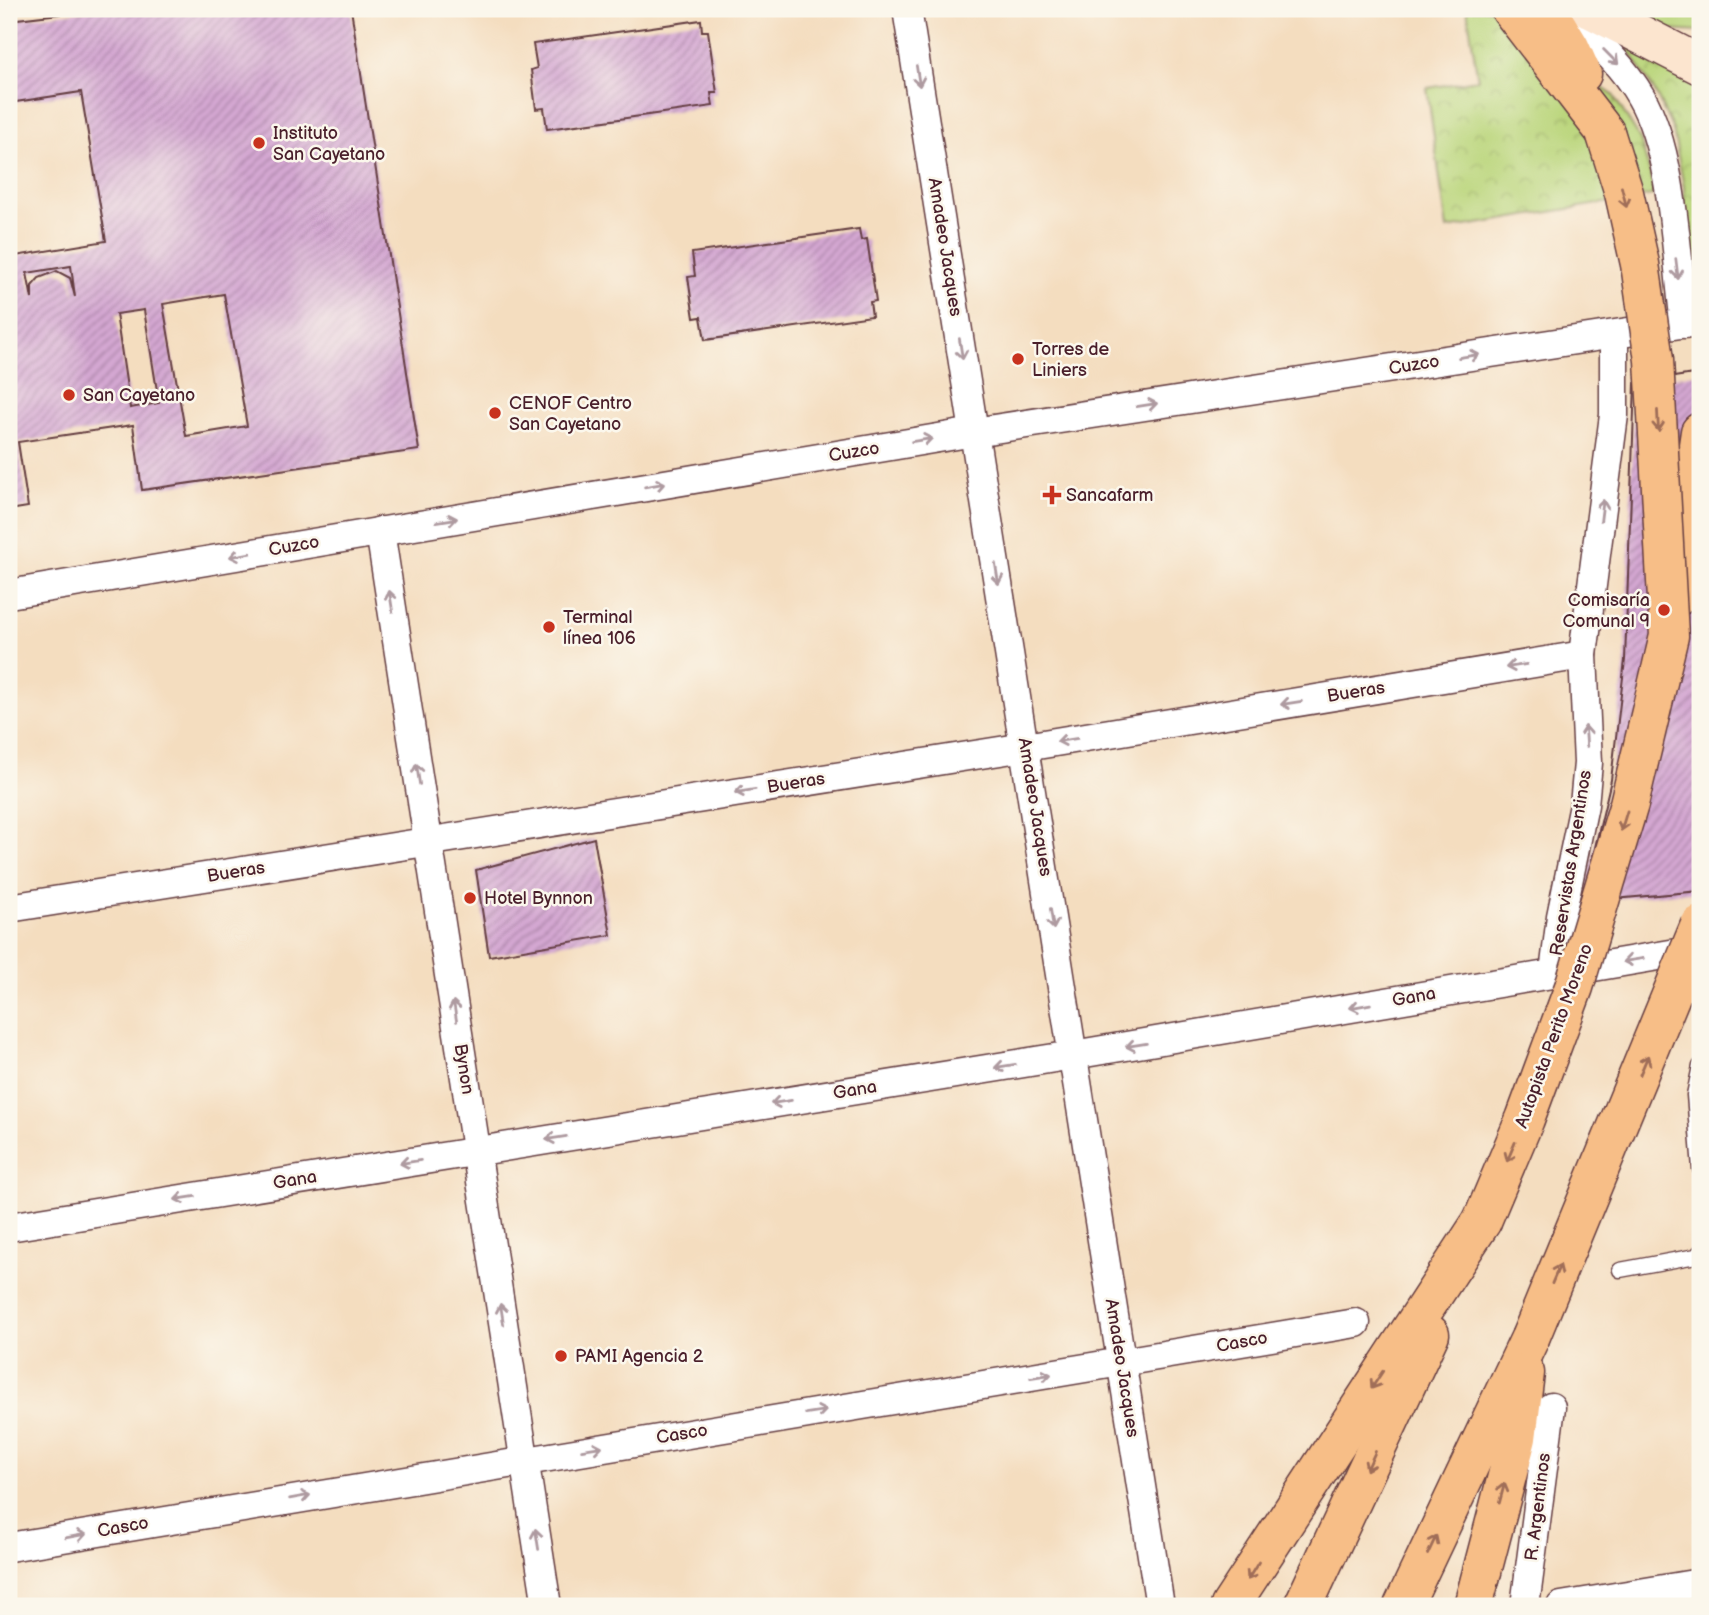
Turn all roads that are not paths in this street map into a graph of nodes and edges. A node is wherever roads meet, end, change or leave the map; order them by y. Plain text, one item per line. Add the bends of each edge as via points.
1 (907, 9) edge
2 (1510, 9) edge
3 (1547, 9) edge
4 (1562, 9) edge
5 (1591, 9) edge
6 (1700, 65) edge
7 (1605, 132) junction
8 (1692, 322) edge
9 (1614, 335) junction
10 (974, 432) junction
11 (1700, 432) edge
12 (380, 531) junction
13 (9, 594) edge
14 (1669, 636) junction
15 (1583, 655) junction
16 (1026, 747) junction
17 (428, 841) junction
18 (9, 908) edge
19 (1700, 925) edge
20 (1700, 949) edge
21 (1554, 973) junction
22 (1073, 1055) junction
23 (1700, 1066) edge
24 (477, 1151) junction
25 (1700, 1169) edge
26 (1482, 1221) junction
27 (9, 1227) edge
28 (1700, 1252) edge
29 (1620, 1270) dead end
30 (1356, 1323) dead end
31 (1530, 1338) junction
32 (1121, 1363) junction
33 (1551, 1407) dead end
34 (524, 1459) junction
35 (9, 1547) edge
36 (1700, 1583) edge
37 (547, 1606) edge
38 (1160, 1606) edge
39 (1230, 1606) edge
40 (1303, 1606) edge
41 (1403, 1606) edge
42 (1473, 1606) edge
43 (1525, 1606) edge
44 (1561, 1606) edge

1 -> 10 street, Amadeo Jacques
2 - 7 highway
3 - 7 highway via 1570,47
4 -> 8 street via 1621,66 1642,98 1658,136
5 - 6 street
7 -> 14 highway, bridge via 1640,264 1654,360
8 - 9 street, Cuzco
10 -> 9 street, Cuzco
15 -> 9 street, Reservistas Argentinos via 1614,415
12 -> 10 street, Cuzco
10 -> 16 street, Amadeo Jacques
11 - 14 highway, Autopista Perito Moreno, bridge
12 -> 13 street, Cuzco
17 -> 12 street, Bynon
14 -> 26 highway, Autopista Perito Moreno, bridge via 1629,804 1574,987
15 -> 16 street, Bueras
21 -> 15 street, Reservistas Argentinos via 1588,763
16 -> 17 street, Bueras
16 -> 22 street, Amadeo Jacques
17 - 18 street, Bueras
24 -> 17 street, Bynon
31 -> 19 highway, bridge
20 -> 21 street, Gana
21 -> 22 street, Gana
22 -> 24 street, Gana
22 - 32 street, Amadeo Jacques
23 - 25 lane via 1694,1095
24 -> 27 street, Gana
34 -> 24 street, Bynon
26 -> 39 highway
26 -> 40 highway, Autopista Perito Moreno
28 - 29 lane
30 - 32 street, Casco
41 -> 31 highway
42 -> 31 highway via 1517,1438
34 -> 32 street, Casco
32 - 38 street, Amadeo Jacques
33 - 43 street, R. Argentinos
35 -> 34 street, Casco
37 -> 34 street, Bynon
36 - 44 street

